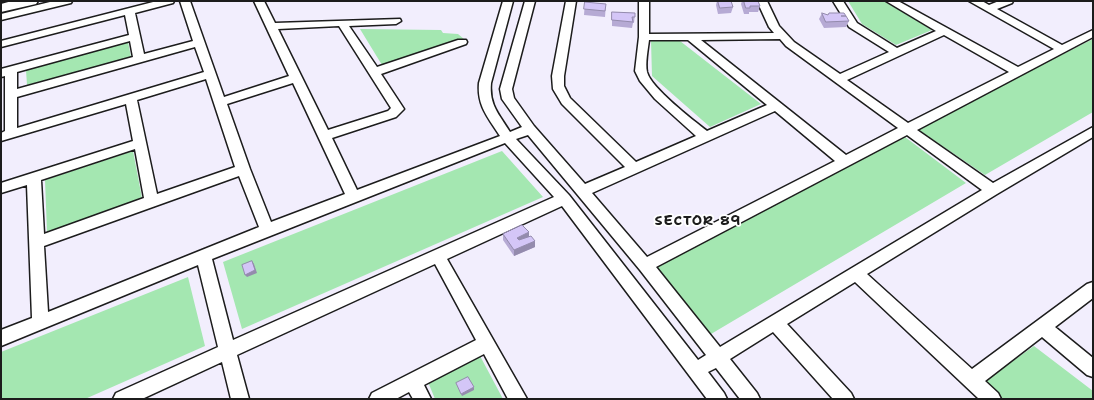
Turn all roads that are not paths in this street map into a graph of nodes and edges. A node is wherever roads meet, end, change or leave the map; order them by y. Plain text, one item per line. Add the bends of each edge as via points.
1 (30, 1) edge
2 (67, 1) edge
3 (169, 1) edge
4 (186, 1) edge
5 (259, 1) edge
6 (508, 1) edge
7 (530, 1) edge
8 (571, 1) edge
9 (644, 1) edge
10 (762, 1) edge
11 (838, 1) edge
12 (891, 1) edge
13 (974, 1) edge
14 (1008, 1) edge
15 (1, 8) edge
16 (989, 9) junction
17 (129, 11) junction
18 (1, 17) edge
19 (396, 22) dead end
20 (342, 23) junction
21 (271, 26) junction
22 (944, 31) junction
23 (1093, 33) edge
24 (781, 36) junction
25 (134, 37) junction
26 (644, 37) junction
27 (691, 37) junction
28 (200, 42) junction
29 (462, 42) dead end
30 (1, 44) edge
31 (1062, 49) junction
32 (896, 52) junction
33 (140, 59) junction
34 (6, 72) edge
35 (374, 72) junction
36 (1018, 72) junction
37 (211, 74) junction
38 (296, 78) junction
39 (839, 79) junction
40 (11, 95) junction
41 (131, 98) junction
42 (220, 102) junction
43 (776, 106) junction
44 (908, 129) junction
45 (530, 130) junction
46 (1093, 131) edge
47 (6, 135) edge
48 (324, 136) junction
49 (705, 137) junction
50 (508, 138) junction
51 (140, 144) junction
52 (845, 162) junction
53 (634, 168) junction
54 (243, 169) junction
55 (34, 178) junction
56 (1, 188) edge
57 (992, 190) junction
58 (582, 191) junction
59 (354, 198) junction
60 (564, 199) junction
61 (152, 202) junction
62 (267, 230) junction
63 (37, 242) junction
64 (438, 256) junction
65 (204, 257) junction
66 (645, 265) junction
67 (856, 273) junction
68 (1093, 289) edge
69 (774, 322) junction
70 (40, 323) junction
71 (1042, 328) junction
72 (1, 338) edge
73 (486, 344) junction
74 (228, 351) junction
75 (717, 357) junction
76 (1093, 369) edge
77 (695, 370) junction
78 (972, 380) junction
79 (413, 381) junction
80 (122, 399) edge
81 (240, 399) edge
82 (378, 399) edge
83 (422, 399) edge
84 (518, 399) edge
85 (718, 399) edge
86 (751, 399) edge
87 (845, 399) edge
88 (992, 399) edge

1 - 15 street
2 - 18 street
3 - 17 street
4 - 28 street
5 - 21 street
6 - 50 street via 484,94 486,104
7 - 45 street via 506,89 508,99
8 - 53 street via 558,76 560,92
9 - 26 street
10 - 24 street
11 - 32 street via 853,25
12 - 22 street
13 - 16 street
14 - 16 street
16 - 31 street
17 - 25 street
17 - 30 street
19 - 20 street
20 - 21 street
20 - 35 street
21 - 38 street
22 - 32 street
22 - 36 street
23 - 31 street
24 - 27 street
24 - 39 street
25 - 33 street
25 - 34 street
26 - 27 street
26 - 49 street via 641,71 645,80
27 - 43 street
28 - 33 street
28 - 37 street
29 - 35 street
31 - 36 street
32 - 39 street
33 - 40 street
34 - 40 street
35 - 48 street via 397,107 397,112
36 - 44 street
37 - 41 street
37 - 42 street
38 - 42 street
38 - 48 street
39 - 44 street
40 - 47 street
41 - 47 street
41 - 51 street
42 - 54 street
43 - 49 street
43 - 52 street
44 - 52 street
44 - 57 street
45 - 50 street
45 - 58 street
46 - 57 street
48 - 59 street
49 - 53 street
50 - 59 street
50 - 60 street
51 - 55 street
51 - 61 street
52 - 66 street
53 - 58 street
54 - 61 street
54 - 62 street
55 - 56 street
55 - 63 street
57 - 67 street
58 - 66 street
59 - 62 street
60 - 64 street
60 - 77 street
61 - 63 street
62 - 65 street
63 - 70 street
64 - 73 street
64 - 74 street
65 - 70 street
65 - 74 street
66 - 75 street
67 - 69 street
67 - 78 street
68 - 71 street
69 - 75 street
69 - 87 street
70 - 72 street
71 - 76 street
71 - 78 street
73 - 79 street
73 - 84 street
74 - 80 street
74 - 81 street
75 - 77 street
75 - 86 street
77 - 85 street
78 - 88 street
79 - 82 street
79 - 83 street

